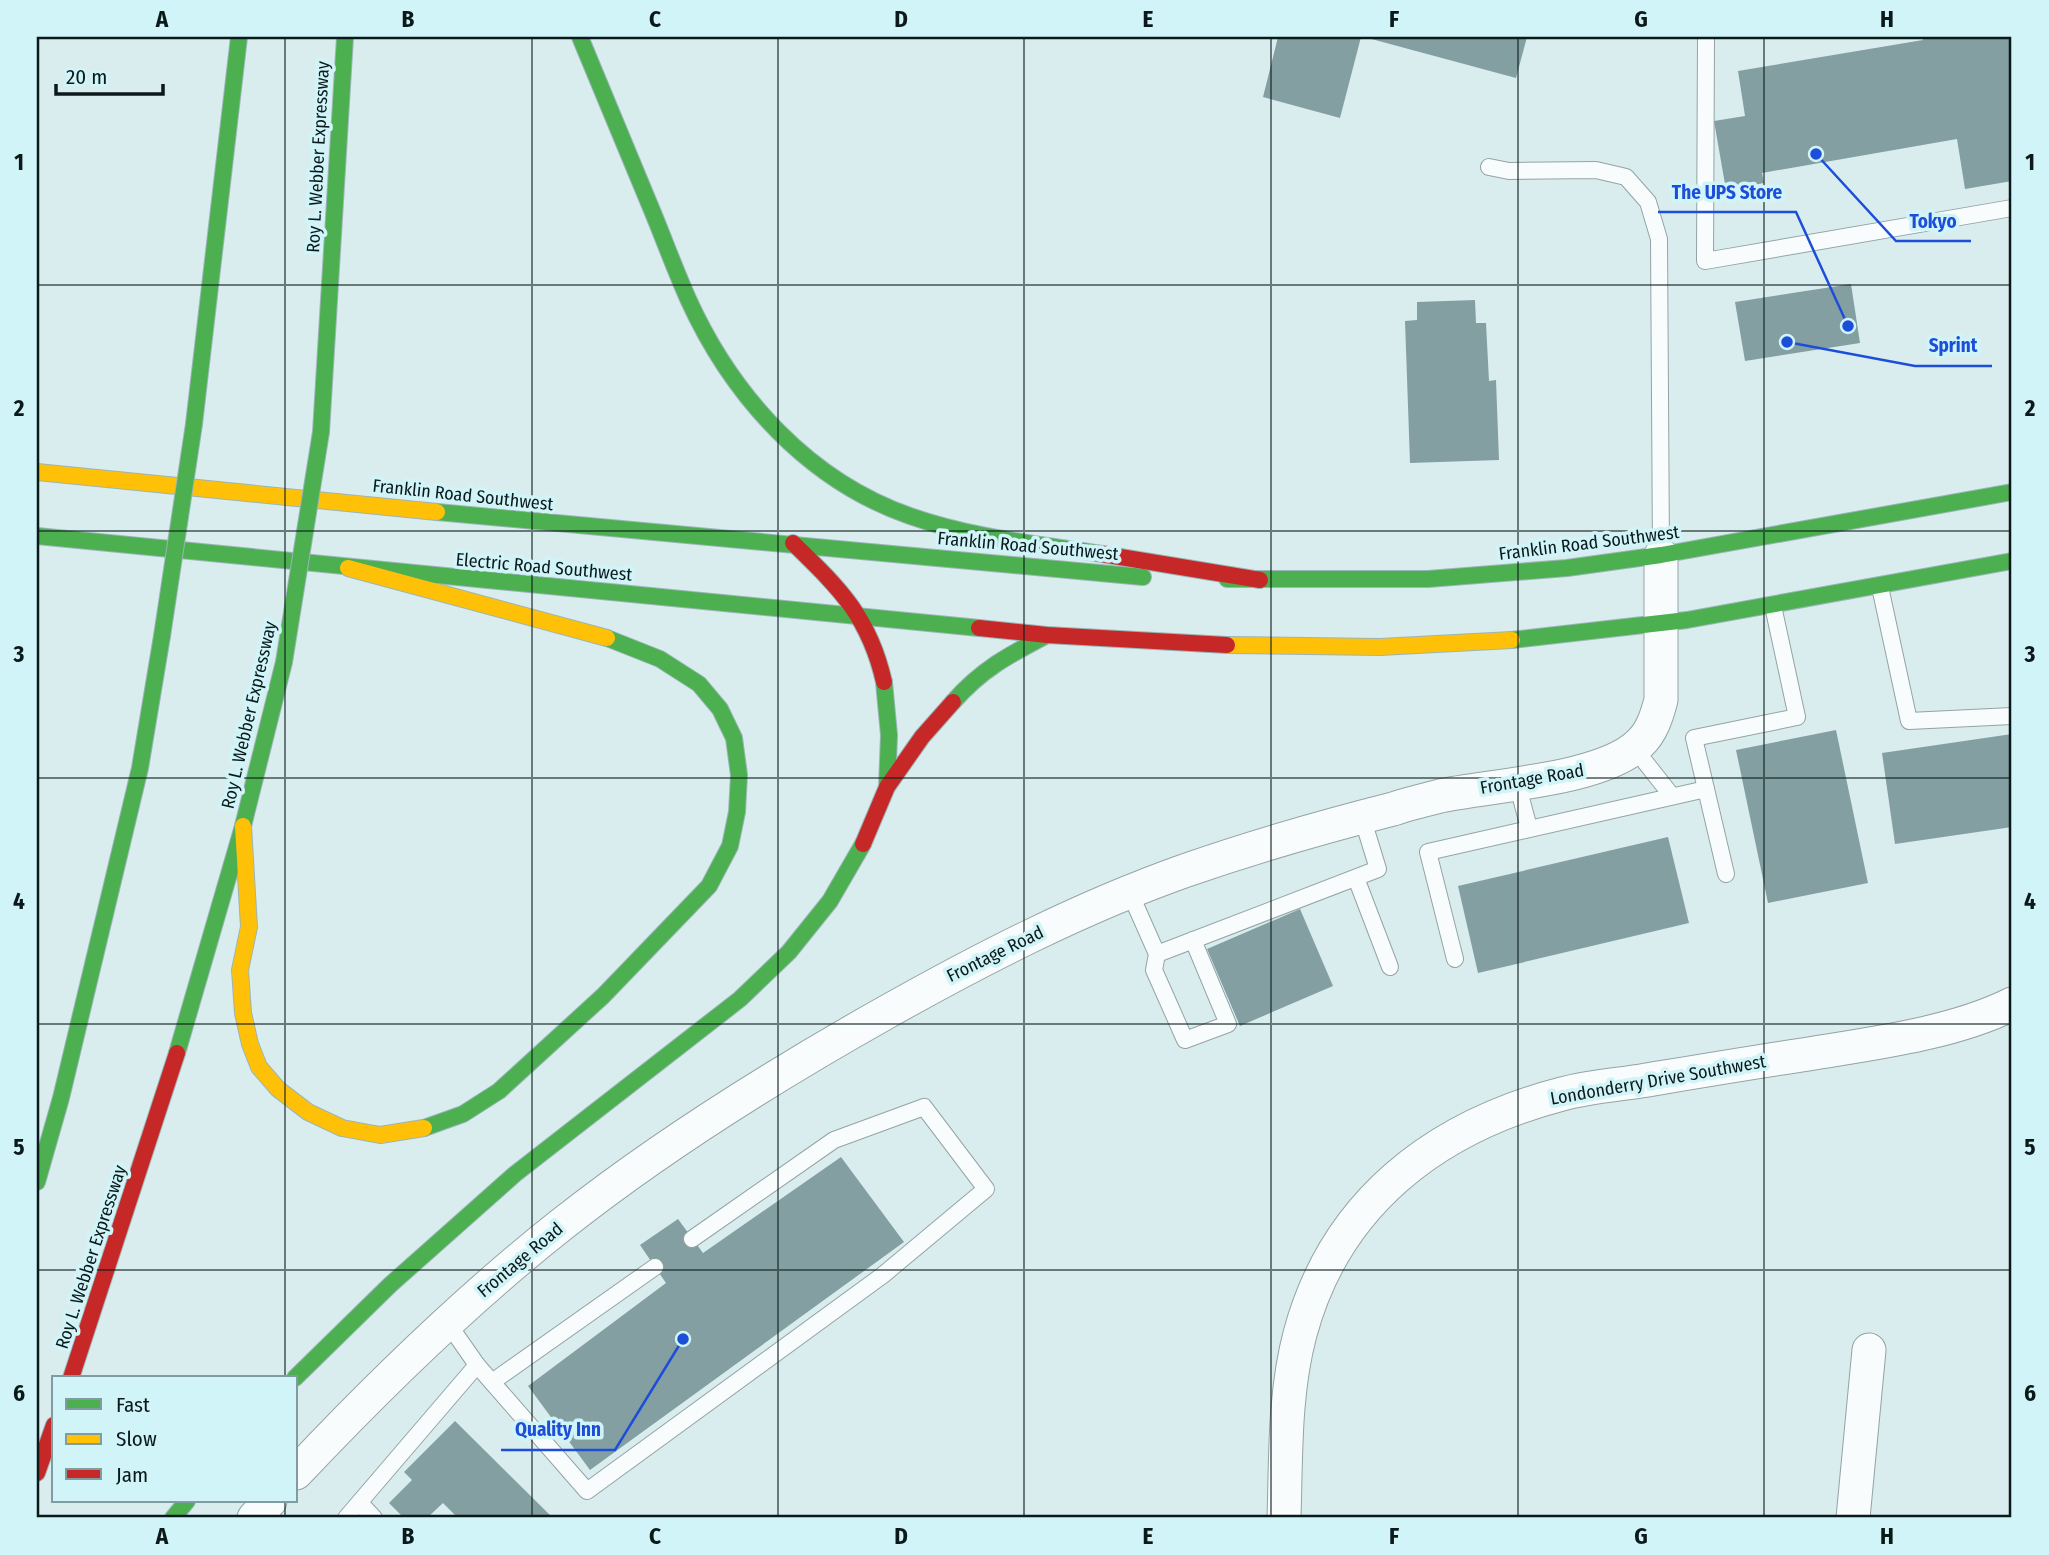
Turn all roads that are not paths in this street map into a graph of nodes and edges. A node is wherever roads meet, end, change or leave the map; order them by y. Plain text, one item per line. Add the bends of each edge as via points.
1 (239, 37) edge
2 (345, 37) edge
3 (580, 37) edge
4 (1706, 37) edge
5 (1489, 167) dead end
6 (2012, 208) edge
7 (37, 472) edge
8 (2012, 492) edge
9 (37, 536) edge
10 (793, 543) junction
11 (1661, 555) junction
12 (2012, 561) edge
13 (348, 568) junction
14 (1260, 580) junction
15 (1880, 587) junction
16 (1773, 606) junction
17 (860, 617) junction
18 (1662, 624) junction
19 (1047, 635) junction
20 (2012, 716) edge
21 (1634, 748) junction
22 (1517, 783) junction
23 (887, 787) junction
24 (1706, 789) junction
25 (1672, 796) junction
26 (1363, 817) junction
27 (243, 826) junction
28 (1529, 828) junction
29 (1726, 874) dead end
30 (1356, 878) junction
31 (1130, 893) junction
32 (1193, 940) junction
33 (1157, 954) junction
34 (1455, 959) dead end
35 (1390, 967) dead end
36 (2012, 1004) edge
37 (37, 1182) edge
38 (692, 1239) dead end
39 (655, 1267) dead end
40 (447, 1322) junction
41 (1869, 1350) dead end
42 (477, 1365) junction
43 (72, 1376) edge
44 (297, 1376) edge
45 (492, 1382) junction
46 (52, 1431) edge
47 (298, 1471) edge
48 (37, 1474) edge
49 (186, 1502) edge
50 (269, 1502) edge
51 (360, 1503) junction
52 (173, 1518) edge
53 (254, 1518) edge
54 (346, 1518) edge
55 (374, 1518) edge
56 (1284, 1518) edge
57 (1853, 1518) edge

1 - 37 main road, bridge via 194,424 140,768
2 - 27 main road, Roy L. Webber Expressway, bridge via 321,432 284,662
3 - 14 main road via 690,303 729,373 767,421 818,468 862,495 910,516 967,532
4 - 6 lane via 1705,261
5 - 11 lane via 1597,170 1626,177 1648,202 1659,239
7 - 10 main road, Franklin Road Southwest
8 - 11 main road, Franklin Road Southwest
9 - 13 main road, Electric Road Southwest
10 - 14 main road, Franklin Road Southwest via 1149,577
10 - 17 main road via 843,593
11 - 14 main road, Franklin Road Southwest via 1428,579
11 - 18 street, Frontage Road
12 - 15 main road
13 - 17 main road, Electric Road Southwest
13 - 27 main road via 615,640 660,659 699,684 720,709 734,738 739,775 730,846 709,886 603,996 499,1091 463,1114 422,1129 380,1135 342,1128 308,1112 278,1089 260,1067 243,1013 240,970 248,927
15 - 16 main road
15 - 20 lane via 1909,721
16 - 18 main road
16 - 24 lane via 1797,717 1694,738
17 - 19 main road, Electric Road Southwest
17 - 23 main road via 888,692
18 - 19 main road via 1490,642 1354,648
18 - 21 street, Frontage Road via 1661,700 1655,720
19 - 23 main road via 972,680 922,737
21 - 22 street, Frontage Road via 1618,760 1584,771
21 - 25 lane
22 - 26 street, Frontage Road via 1440,796
22 - 28 lane
23 - 44 main road via 862,846 830,901 789,952 740,999 515,1174 390,1285
24 - 25 lane
24 - 29 lane
25 - 28 lane
26 - 30 lane via 1378,869
26 - 31 street, Frontage Road via 1272,842
27 - 43 main road, Roy L. Webber Expressway via 188,1018
28 - 34 lane via 1428,852
30 - 32 lane
30 - 35 lane
31 - 33 lane
31 - 40 street, Frontage Road via 944,979 809,1056 678,1139 561,1225
32 - 33 lane
32 - 33 lane via 1228,1024 1185,1040 1154,970
36 - 56 street, Londonderry Drive Southwest via 1955,1026 1564,1093 1494,1117 1412,1162 1374,1196 1318,1281 1300,1334 1289,1390
38 - 45 lane via 834,1140 924,1107 986,1189 883,1275 587,1491
39 - 45 lane
40 - 42 lane
40 - 47 street, Frontage Road
41 - 57 street
42 - 45 lane
42 - 51 lane
46 - 48 main road
49 - 52 main road
50 - 53 street
51 - 54 lane
51 - 55 lane

